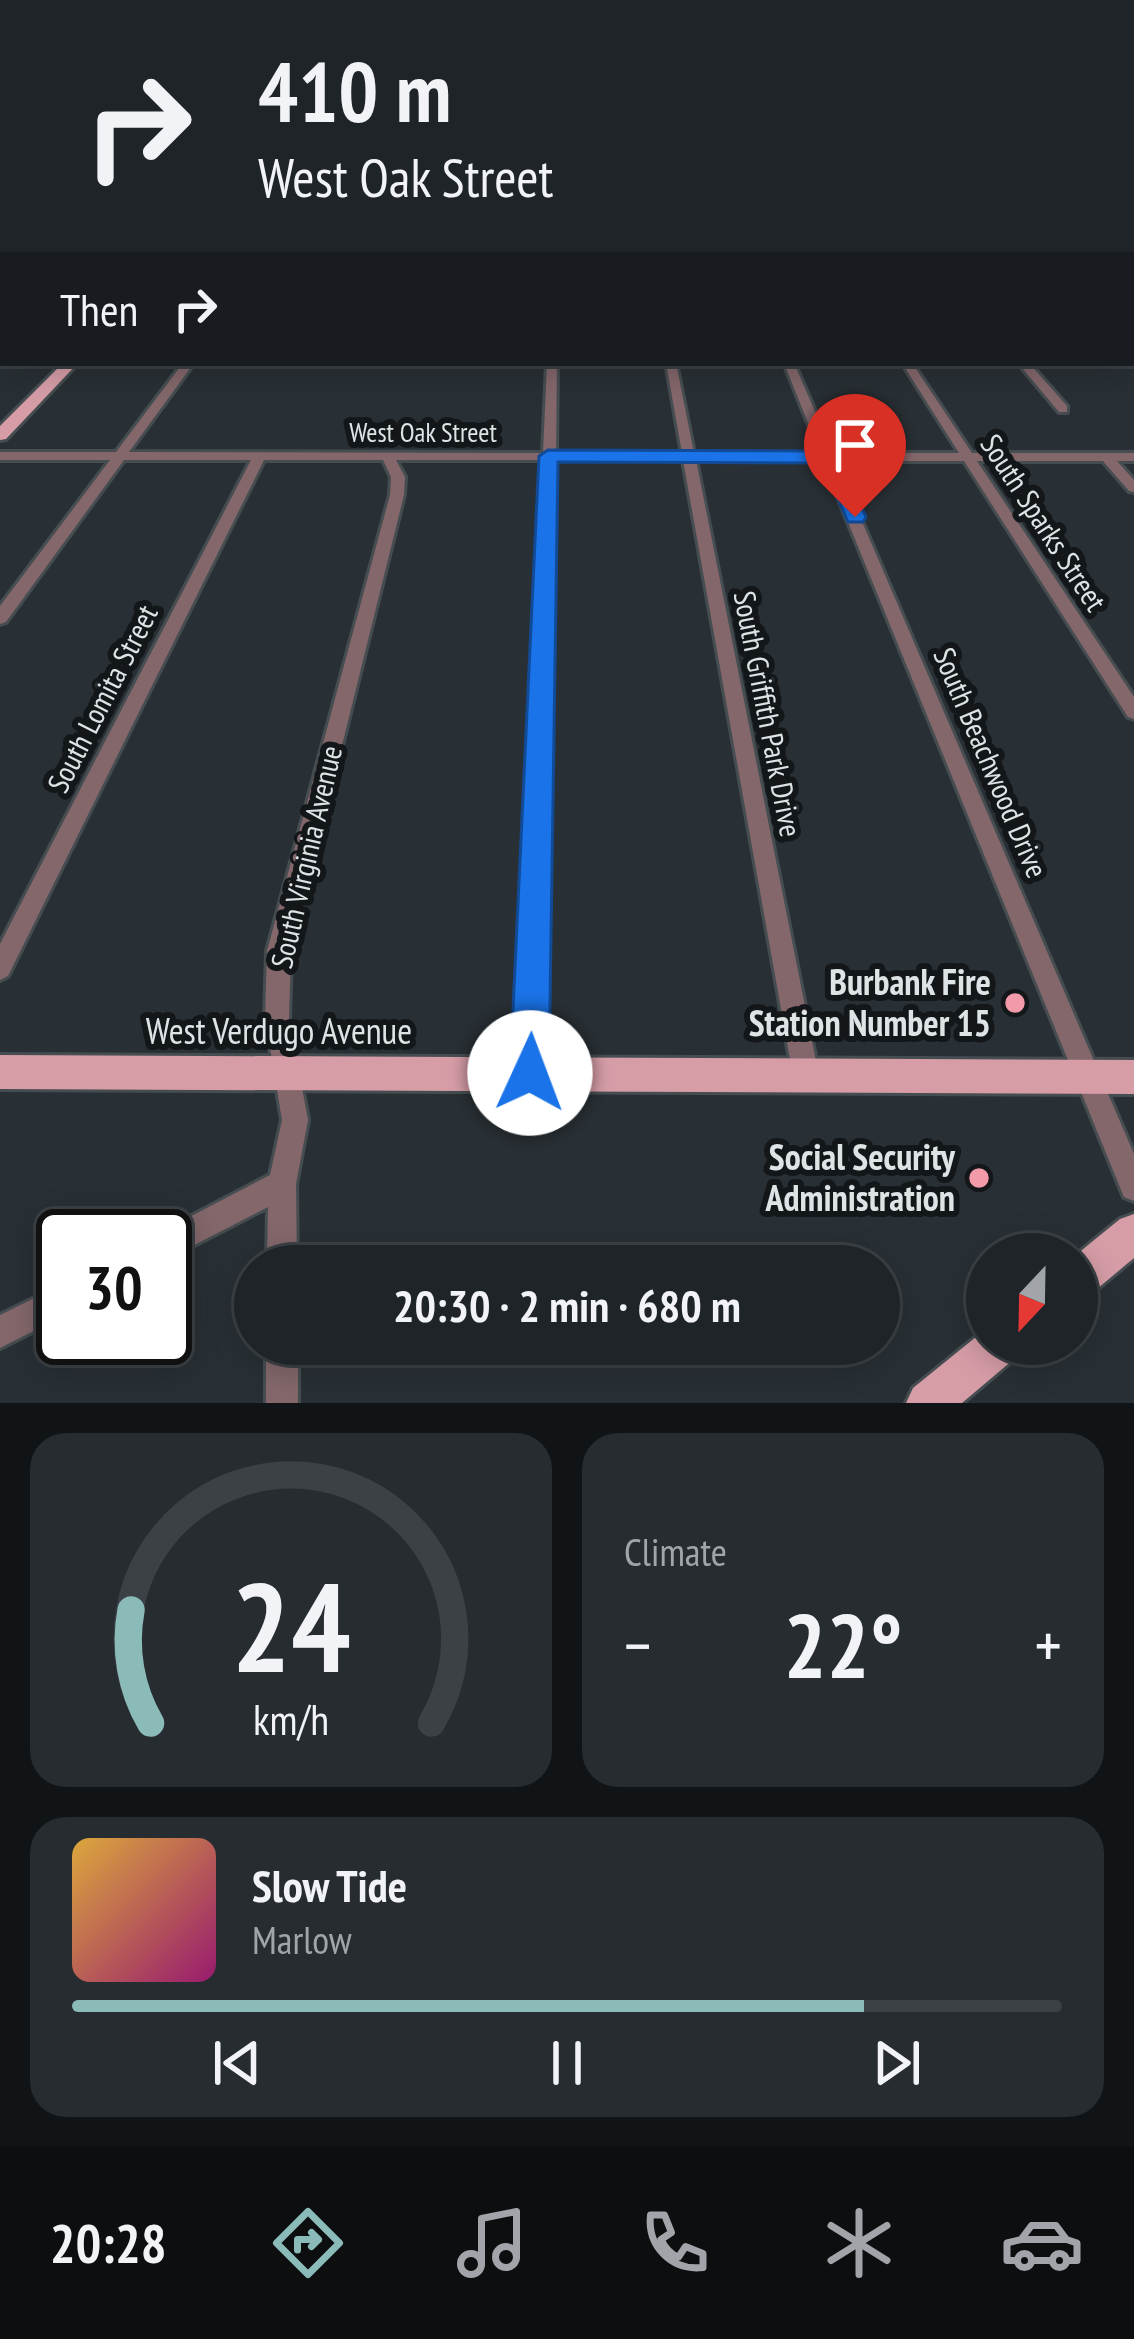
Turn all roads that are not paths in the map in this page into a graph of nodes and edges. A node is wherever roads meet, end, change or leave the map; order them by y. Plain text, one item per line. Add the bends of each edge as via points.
1 (67, 366) edge
2 (187, 366) edge
3 (552, 366) edge
4 (672, 366) edge
5 (790, 366) edge
6 (909, 366) edge
7 (1026, 366) edge
8 (1063, 409) dead end
9 (8, 420) edge
10 (0, 435) edge
11 (0, 456) edge
12 (120, 456) junction
13 (387, 456) junction
14 (548, 456) junction
15 (260, 457) junction
16 (688, 457) junction
17 (829, 457) junction
18 (1107, 457) junction
19 (968, 458) junction
20 (1134, 458) edge
21 (1134, 488) edge
22 (0, 618) edge
23 (1134, 712) edge
24 (0, 968) edge
25 (0, 1072) edge
26 (286, 1073) junction
27 (530, 1073) junction
28 (806, 1076) junction
29 (1087, 1077) junction
30 (1134, 1077) edge
31 (282, 1184) junction
32 (1134, 1187) edge
33 (192, 1231) edge
34 (1134, 1233) edge
35 (282, 1245) edge
36 (1098, 1263) edge
37 (36, 1313) edge
38 (0, 1332) edge
39 (282, 1365) edge
40 (974, 1365) edge
41 (282, 1403) edge
42 (928, 1403) edge

1 - 9 main road
2 - 12 street
3 - 14 street
4 - 16 street, South Griffith Park Drive
5 - 17 street, South Beachwood Drive
6 - 19 street, South Sparks Street
7 - 8 street
9 - 10 main road
11 - 12 street, West Oak Street
12 - 15 street, West Oak Street
12 - 22 street
13 - 14 street, West Oak Street
13 - 15 street, West Oak Street
13 - 26 street, South Virginia Avenue via 397,495 279,951
14 - 16 street, West Oak Street
14 - 27 street
15 - 24 street, South Lomita Street
16 - 17 street, West Oak Street
16 - 28 street, South Griffith Park Drive
17 - 19 street, West Oak Street
17 - 29 street, South Beachwood Drive
18 - 19 street, West Oak Street
18 - 20 street, West Oak Street
18 - 21 street
19 - 23 street, South Sparks Street
25 - 26 main road, West Verdugo Avenue
26 - 27 main road, West Verdugo Avenue
26 - 31 street, South Virginia Avenue via 295,1120
27 - 28 main road, West Verdugo Avenue
28 - 29 main road, West Verdugo Avenue
29 - 30 main road, West Verdugo Avenue
29 - 32 street, South Beachwood Drive
31 - 33 street
31 - 35 street, South Virginia Avenue
34 - 36 main road
37 - 38 street
39 - 41 street
40 - 42 main road

